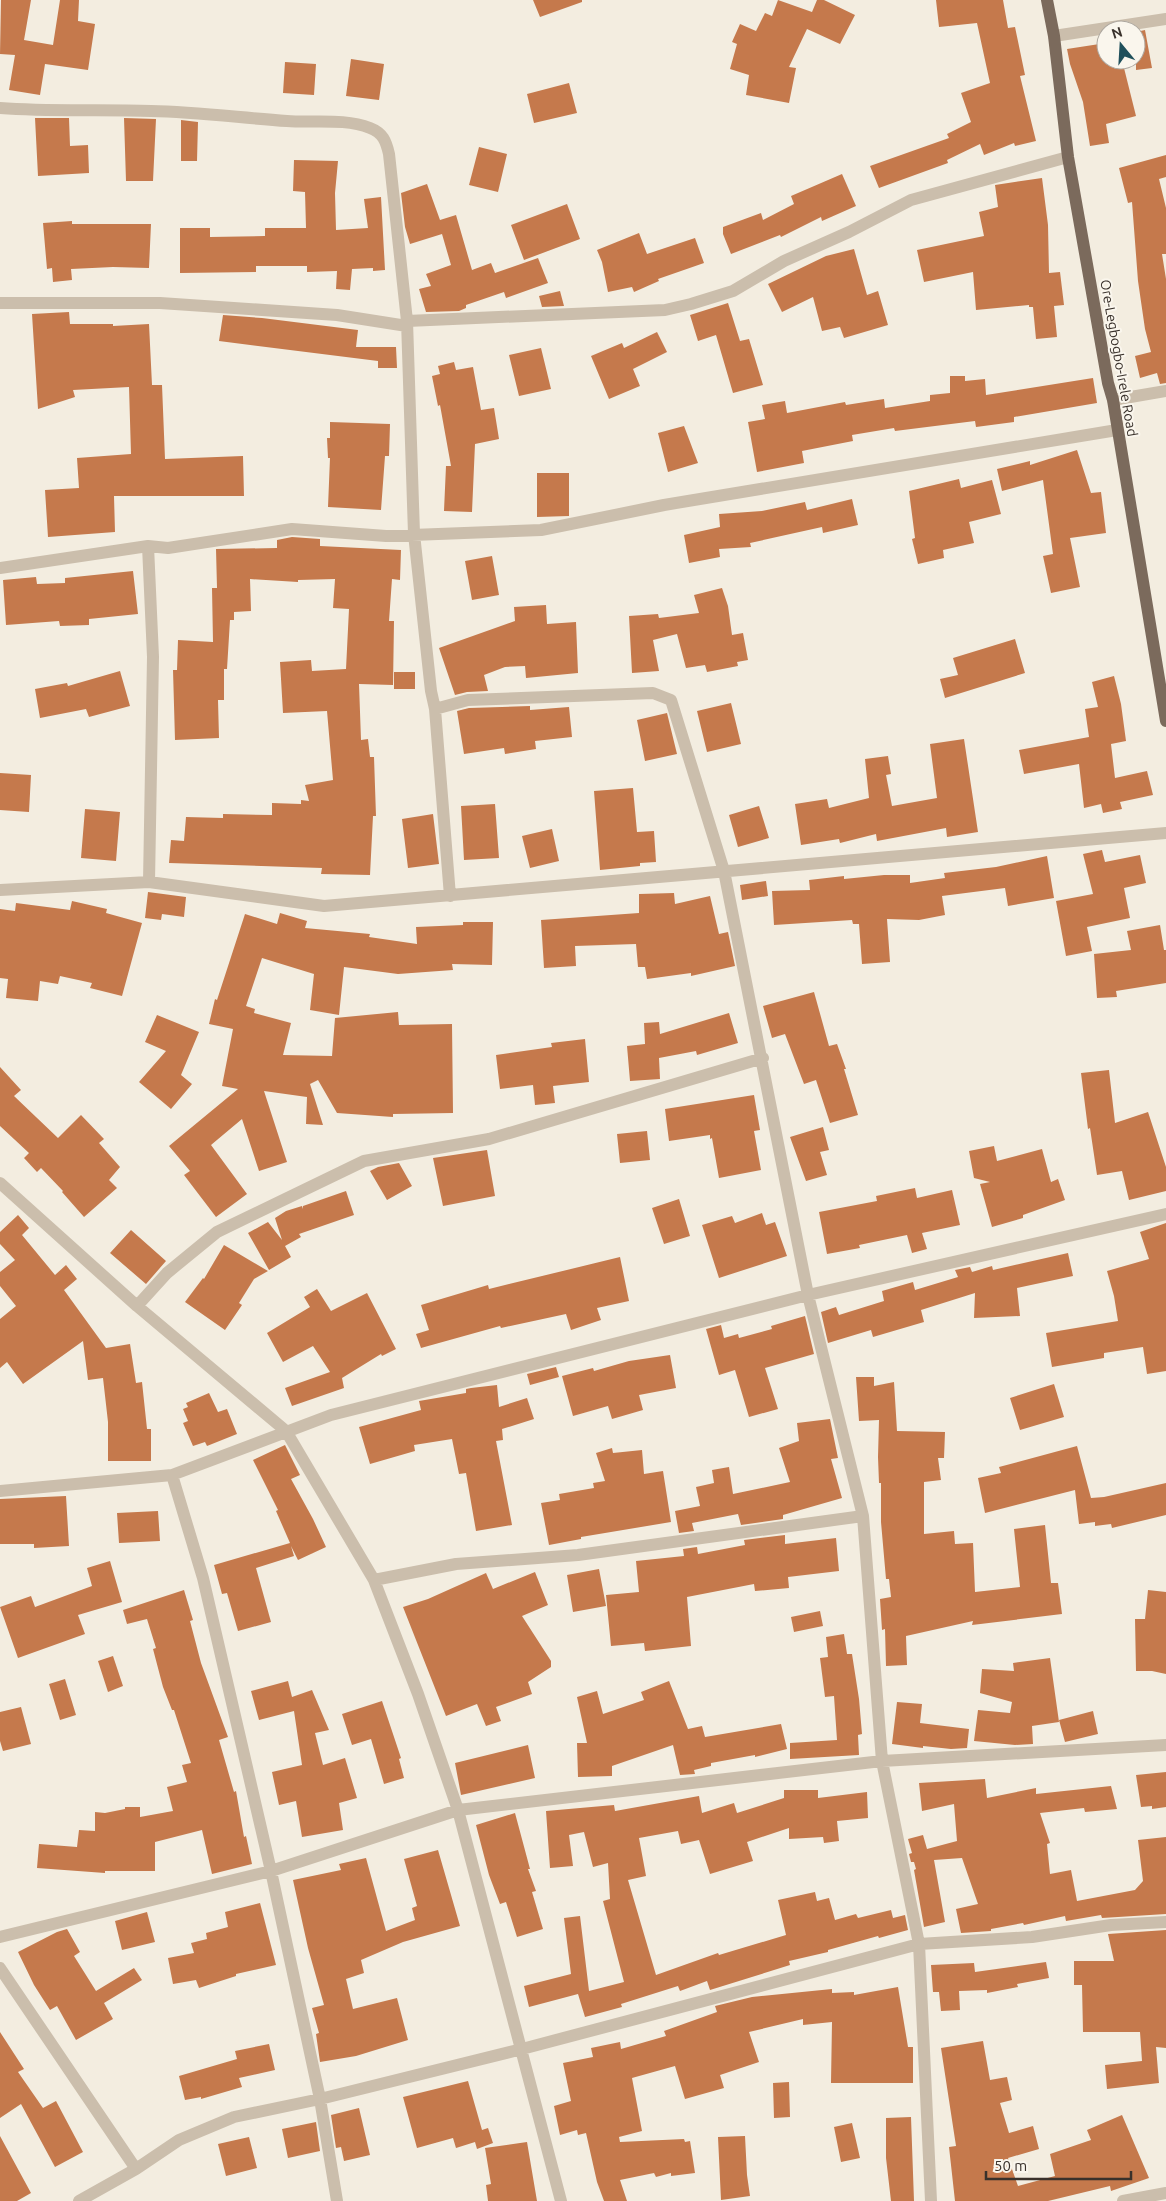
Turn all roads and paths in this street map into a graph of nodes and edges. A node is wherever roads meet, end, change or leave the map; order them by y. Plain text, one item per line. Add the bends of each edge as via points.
1 (1047, 0) edge
2 (1166, 19) edge
3 (1054, 36) junction
4 (0, 108) edge
5 (1068, 157) junction
6 (0, 303) edge
7 (407, 324) junction
8 (1166, 391) edge
9 (1114, 400) junction
10 (1117, 430) junction
11 (414, 534) junction
12 (148, 546) junction
13 (0, 568) edge
14 (1162, 671) edge
15 (435, 709) junction
16 (1166, 721) edge
17 (1166, 833) edge
18 (724, 871) junction
19 (149, 882) junction
20 (0, 890) edge
21 (450, 896) junction
22 (763, 1058) junction
23 (0, 1183) edge
24 (1166, 1214) edge
25 (808, 1295) junction
26 (137, 1306) junction
27 (286, 1431) junction
28 (172, 1475) junction
29 (0, 1491) edge
30 (862, 1516) junction
31 (374, 1580) junction
32 (1166, 1746) edge
33 (882, 1761) junction
34 (458, 1810) junction
35 (272, 1871) junction
36 (1166, 1922) edge
37 (0, 1937) edge
38 (919, 1944) junction
39 (0, 1968) edge
40 (522, 2049) junction
41 (320, 2100) junction
42 (136, 2169) junction
43 (1166, 2193) edge
44 (79, 2201) edge
45 (337, 2201) edge
46 (561, 2201) edge
47 (931, 2201) edge
48 (1122, 2201) edge

1 - 3 main road, Ore-Legbogbo-Irele Road
2 - 3 street
3 - 5 main road, Ore-Legbogbo-Irele Road
4 - 7 street via 152,111 345,123 380,133 389,154
5 - 7 street via 911,200 784,261 733,290 691,304 665,310
5 - 9 main road, Ore-Legbogbo-Irele Road via 1108,383
6 - 7 street via 160,303 337,315
7 - 11 street
8 - 9 street
9 - 10 main road, Ore-Legbogbo-Irele Road
10 - 11 street via 664,505 542,530
10 - 14 main road, Ore-Legbogbo-Irele Road
11 - 12 street via 359,535 292,529 168,548
11 - 15 street
12 - 13 street
12 - 19 street via 153,656
14 - 16 main road, Ore-Legbogbo-Irele Road
15 - 18 street via 468,700 653,693 671,700
15 - 21 street
17 - 18 street
18 - 21 street
18 - 22 street
19 - 20 street
19 - 21 street via 324,906
22 - 25 street
22 - 26 street via 489,1139 364,1161 217,1232 167,1273
23 - 26 street
24 - 25 street
25 - 27 street via 331,1415
25 - 30 street
26 - 27 street
27 - 28 street
27 - 31 street
28 - 29 street
28 - 35 street via 203,1578
30 - 31 street via 578,1555 456,1564
30 - 33 street
31 - 34 street
32 - 33 street
33 - 34 street
33 - 38 street
34 - 35 street
34 - 40 street
35 - 37 street
35 - 41 street
36 - 38 street via 1111,1925 1032,1937
38 - 40 street
38 - 47 street
39 - 42 street
40 - 41 street
40 - 46 street
41 - 42 street via 234,2117 179,2140
41 - 45 street
42 - 44 street
43 - 48 street

